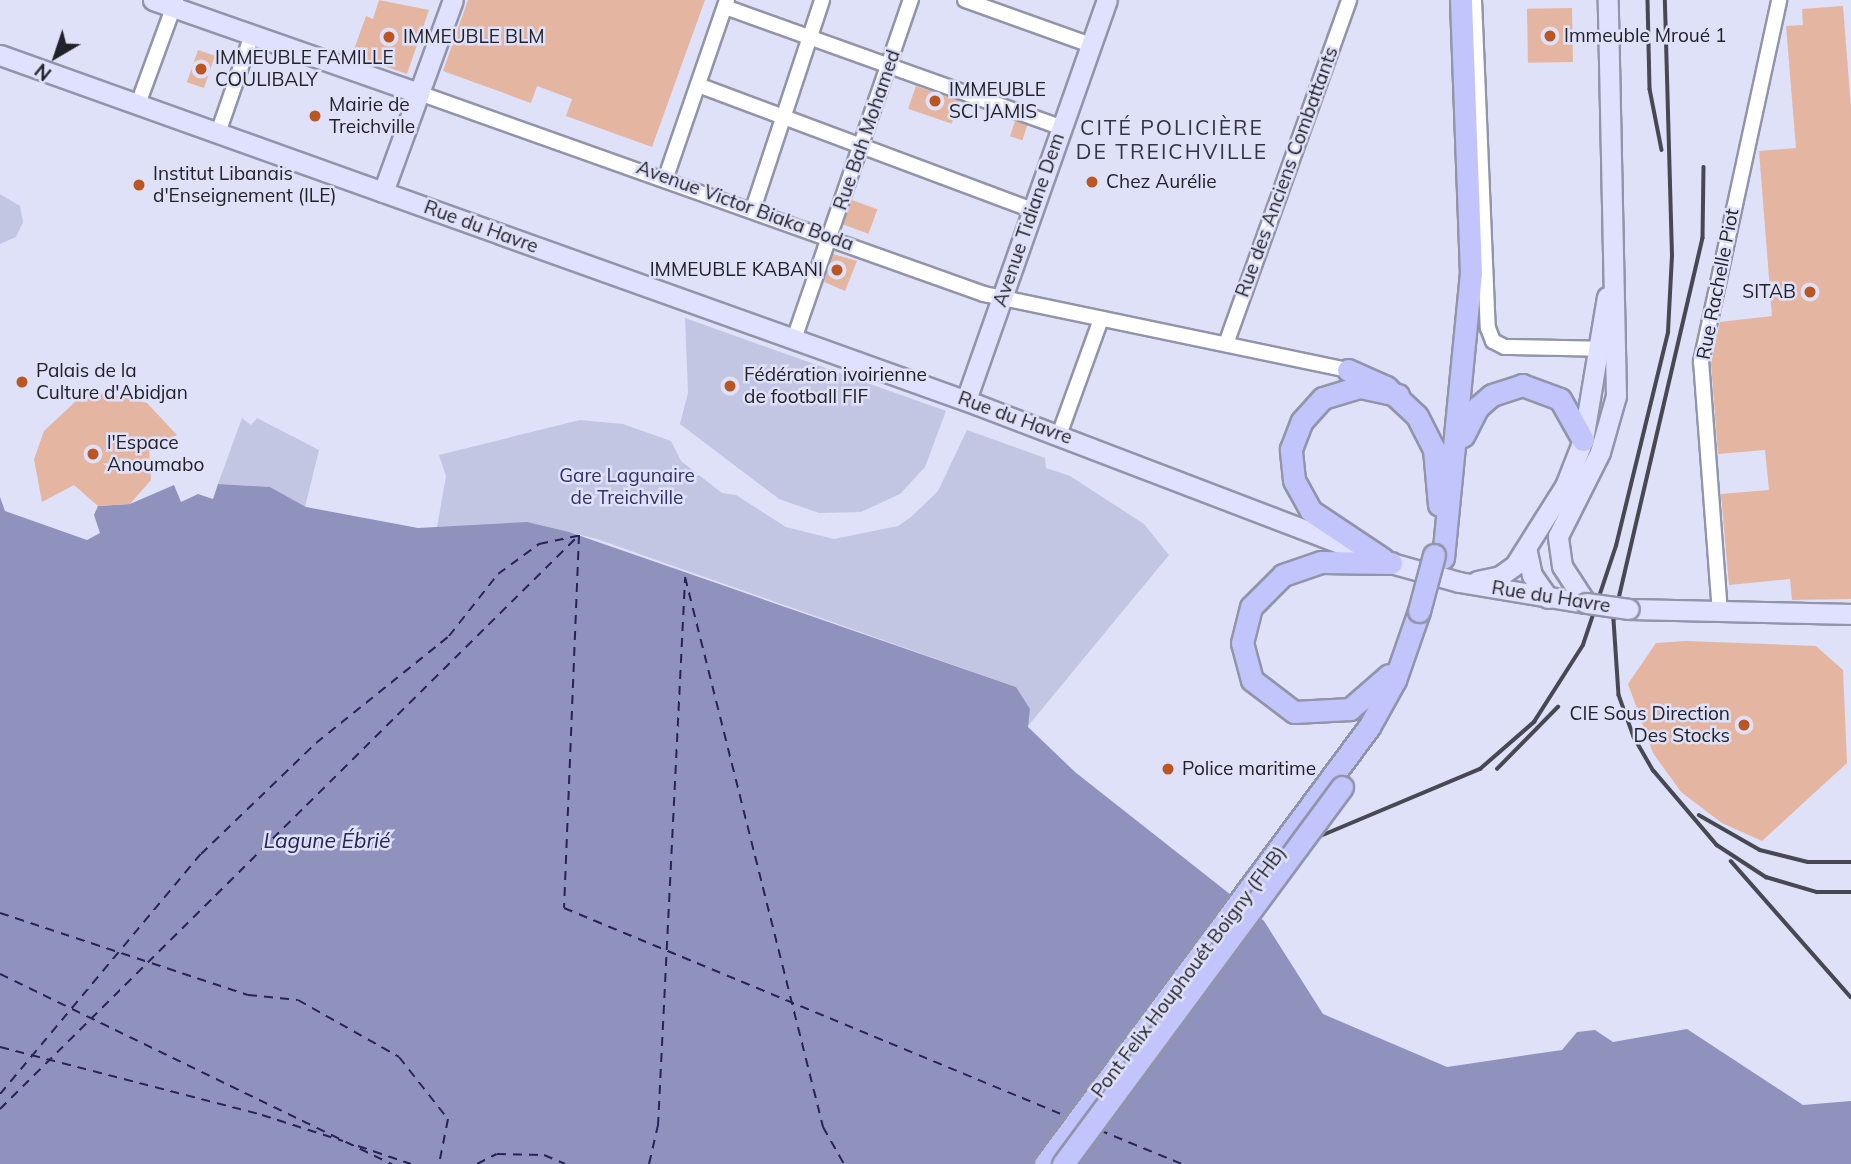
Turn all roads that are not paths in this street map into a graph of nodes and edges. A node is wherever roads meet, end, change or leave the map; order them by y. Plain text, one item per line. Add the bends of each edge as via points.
1 (153, 0) edge
2 (453, 0) edge
3 (822, 0) edge
4 (911, 0) edge
5 (965, 0) edge
6 (1107, 0) edge
7 (1349, 0) edge
8 (1447, 0) edge
9 (1461, 0) edge
10 (1474, 0) edge
11 (1608, 0) edge
12 (1779, 0) edge
13 (726, 3) edge
14 (174, 4) edge
15 (812, 35) junction
16 (252, 36) junction
17 (1091, 45) junction
18 (0, 55) edge
19 (890, 65) junction
20 (698, 85) junction
21 (419, 93) junction
22 (138, 104) junction
23 (783, 117) junction
24 (1061, 127) junction
25 (218, 133) junction
26 (862, 145) junction
27 (666, 177) junction
28 (1483, 182) junction
29 (383, 192) junction
30 (753, 209) junction
31 (1033, 210) junction
32 (1470, 213) junction
33 (831, 237) junction
34 (1614, 241) junction
35 (1002, 299) junction
36 (1101, 319) junction
37 (794, 339) junction
38 (1226, 344) junction
39 (1601, 347) junction
40 (1619, 362) junction
41 (1348, 370) joint
42 (1398, 395) junction
43 (966, 400) junction
44 (1059, 435) junction
45 (1583, 440) junction
46 (1457, 454) junction
47 (1439, 505) junction
48 (1527, 552) junction
49 (1438, 556) junction
50 (1391, 563) junction
51 (1459, 582) junction
52 (1548, 598) junction
53 (1586, 603) junction
54 (1424, 612) junction
55 (1720, 613) junction
56 (1851, 614) edge
57 (1408, 647) junction
58 (1337, 783) junction
59 (1045, 1164) edge
60 (1063, 1164) edge

1 - 14 street, Avenue Victor Biaka Boda
2 - 21 street
3 - 15 street
4 - 19 street, Rue Bah Mohamed
5 - 17 street
6 - 17 street, Avenue Tidiane Dem
7 - 38 street, Rue des Anciens Combattants
8 - 47 main road via 1459,275
9 - 32 main road
10 - 28 street
11 - 34 street
12 - 55 street, Rue Rachelle Piot via 1701,362
13 - 15 street
13 - 20 street
14 - 16 street, Avenue Victor Biaka Boda
14 - 22 street
15 - 19 street
15 - 23 street
16 - 21 street, Avenue Victor Biaka Boda
16 - 25 street
17 - 24 street, Avenue Tidiane Dem
18 - 22 street, Rue du Havre
19 - 24 street
19 - 26 street, Rue Bah Mohamed
20 - 23 street
20 - 27 street
21 - 27 street, Avenue Victor Biaka Boda
21 - 29 street
22 - 25 street, Rue du Havre
23 - 26 street
23 - 30 street
24 - 31 street, Avenue Tidiane Dem
25 - 29 street, Rue du Havre
26 - 31 street
26 - 33 street, Rue Bah Mohamed
27 - 30 street, Avenue Victor Biaka Boda
28 - 32 main road
28 - 39 street via 1493,341 1504,347
29 - 37 street, Rue du Havre
30 - 33 street, Avenue Victor Biaka Boda
31 - 35 street, Avenue Tidiane Dem
32 - 46 main road via 1471,274
33 - 35 street, Avenue Victor Biaka Boda
33 - 37 street, Rue Bah Mohamed
34 - 39 street
34 - 40 street
35 - 36 street, Avenue Victor Biaka Boda
35 - 43 street, Avenue Tidiane Dem
36 - 38 street, Avenue Victor Biaka Boda
36 - 44 street
37 - 43 street, Rue du Havre
38 - 41 street, Avenue Victor Biaka Boda
39 - 40 street
39 - 45 street
40 - 53 street via 1609,427 1559,536 1562,566
41 - 42 main road
42 - 47 main road via 1417,416 1434,449
42 - 50 main road via 1360,387 1323,398 1303,421 1291,449 1294,480 1311,511 1333,530
43 - 44 street, Rue du Havre
44 - 50 street, Rue du Havre
45 - 46 main road via 1560,399 1522,385 1505,388 1478,407
45 - 48 street via 1559,500
46 - 49 main road
47 - 49 main road
48 - 51 street via 1500,576
48 - 52 street via 1532,575
49 - 54 main road, bridge
50 - 51 street, Rue du Havre
50 - 57 main road via 1321,562 1283,575 1251,607 1244,624 1244,662 1258,687 1280,705 1325,714 1361,703 1386,680
51 - 52 street, Rue du Havre
52 - 53 street, Rue du Havre
53 - 55 street, Rue du Havre, bridge
54 - 57 main road
54 - 58 main road via 1396,705
55 - 56 street, Rue du Havre
57 - 58 main road
58 - 59 main road, Pont Felix Houphouét Boigny (FHB)
58 - 60 main road, Pont Felix Houphouét Boigny (FHB), bridge

